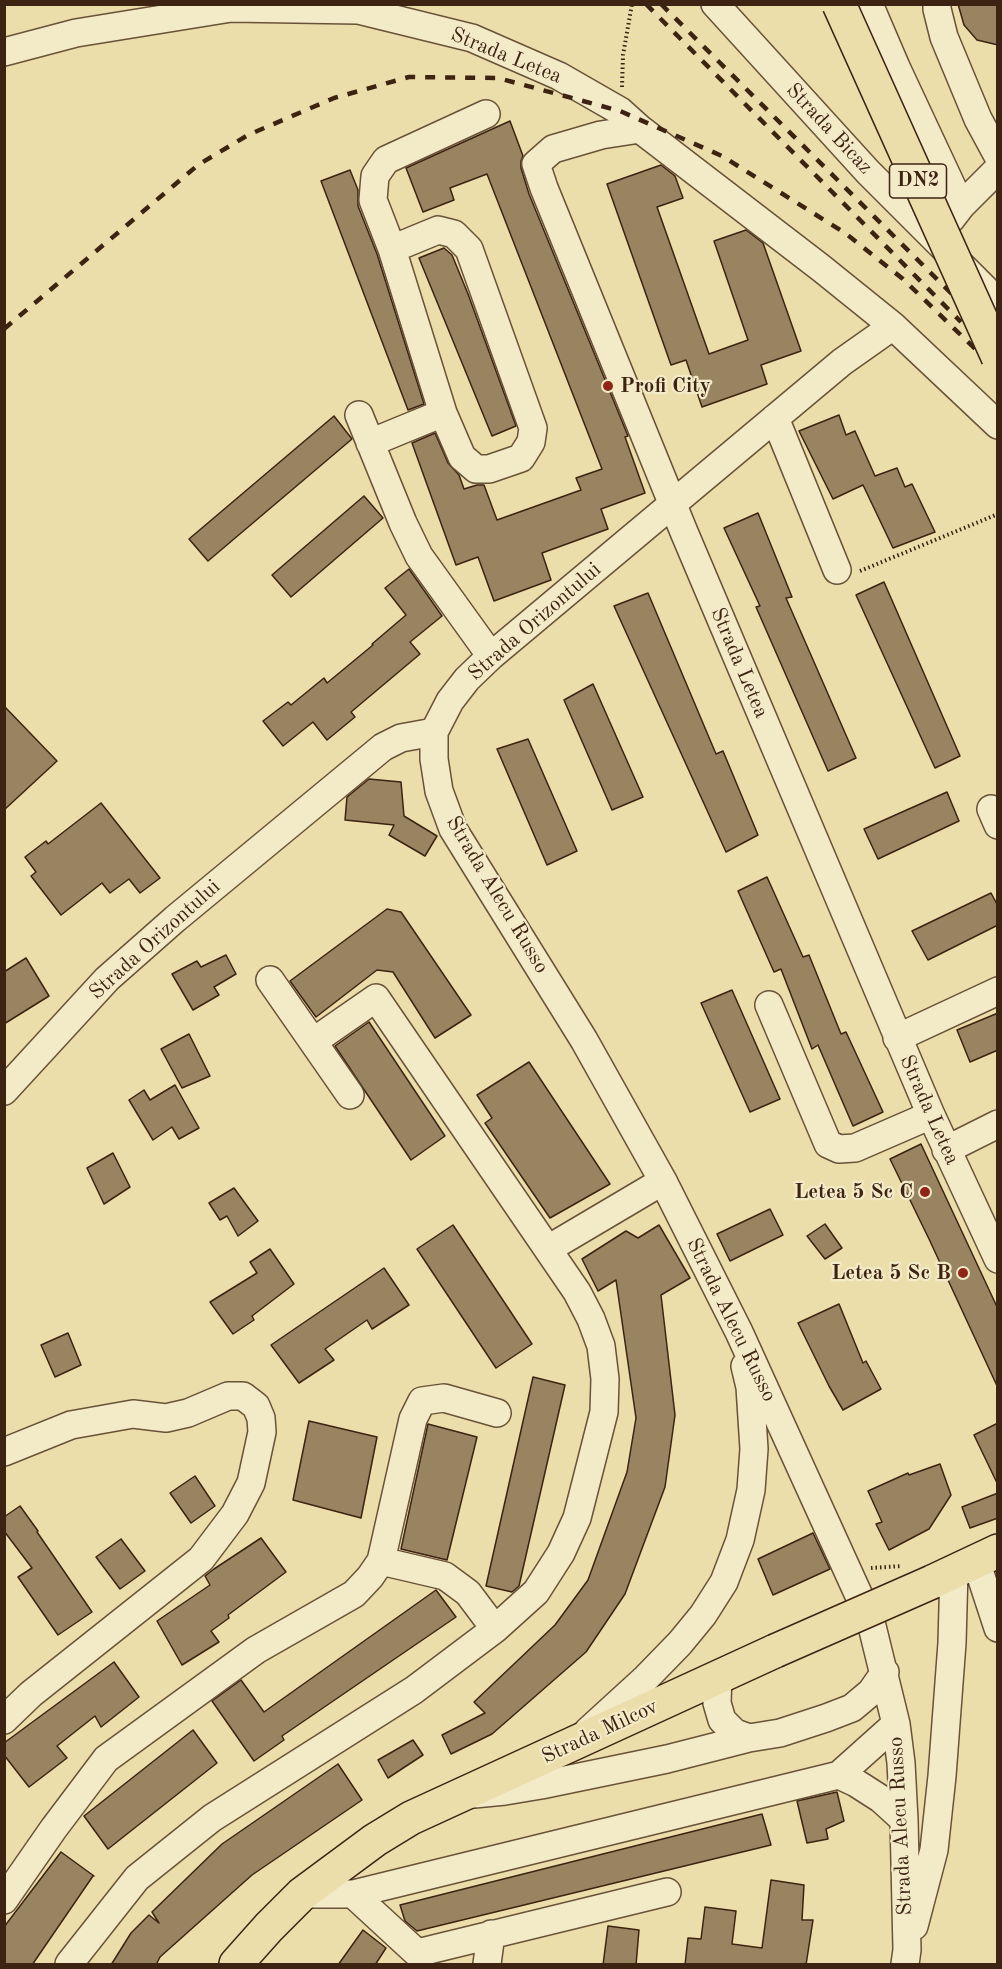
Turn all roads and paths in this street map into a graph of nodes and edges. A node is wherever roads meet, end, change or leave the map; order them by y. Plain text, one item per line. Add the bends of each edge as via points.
1 (632, 4) edge
2 (715, 4) edge
3 (839, 4) edge
4 (869, 4) edge
5 (938, 4) edge
6 (4, 52) edge
7 (620, 111) junction
8 (486, 114) dead end
9 (640, 129) junction
10 (998, 156) edge
11 (998, 169) edge
12 (961, 206) junction
13 (936, 240) junction
14 (392, 249) junction
15 (998, 302) edge
16 (893, 326) junction
17 (998, 357) edge
18 (443, 413) junction
19 (358, 415) dead end
20 (775, 418) junction
21 (998, 424) edge
22 (370, 443) junction
23 (673, 505) junction
24 (998, 514) edge
25 (837, 570) joint
26 (491, 656) junction
27 (434, 732) junction
28 (270, 980) dead end
29 (998, 991) edge
30 (768, 1005) dead end
31 (897, 1038) junction
32 (314, 1041) junction
33 (4, 1091) edge
34 (350, 1095) dead end
35 (931, 1115) junction
36 (998, 1124) edge
37 (946, 1150) junction
38 (663, 1181) junction
39 (548, 1249) junction
40 (998, 1259) edge
41 (739, 1332) junction
42 (497, 1413) dead end
43 (4, 1452) edge
44 (381, 1561) junction
45 (903, 1565) dead end
46 (965, 1566) edge
47 (871, 1568) dead end
48 (998, 1628) edge
49 (495, 1629) junction
50 (885, 1672) junction
51 (718, 1676) junction
52 (4, 1720) edge
53 (896, 1724) junction
54 (749, 1738) junction
55 (573, 1745) junction
56 (839, 1775) junction
57 (464, 1794) junction
58 (904, 1820) junction
59 (667, 1892) dead end
60 (302, 1894) junction
61 (353, 1894) junction
62 (4, 1900) edge
63 (491, 1934) junction
64 (906, 1957) edge
65 (69, 1965) edge
66 (236, 1965) edge
67 (487, 1965) edge

1 - 7 path via 623,55
2 - 13 street, Strada Bicaz via 868,172
3 - 17 main road, DN2, bridge
4 - 12 street
5 - 10 street via 944,37
6 - 7 street, Strada Letea via 76,33 231,8 358,10 472,38 559,76
7 - 9 street, Strada Letea
8 - 14 street via 386,160 375,176 373,200
9 - 16 street, Strada Letea
9 - 23 street, Strada Letea via 553,149 536,164
11 - 12 street
12 - 13 street
13 - 15 street, Strada Bicaz
14 - 18 street
14 - 18 street via 438,230 454,234 469,249 533,428 531,442 521,458 489,469 476,469 462,457
16 - 20 street, Strada Orizontului
16 - 21 street, Strada Letea
18 - 22 street
19 - 22 street
20 - 23 street, Strada Orizontului
20 - 25 street
22 - 26 street via 419,556
23 - 26 street, Strada Orizontului
23 - 31 street, Strada Letea
24 - 25 path via 846,576
26 - 27 street, Strada Orizontului via 450,701
27 - 33 street, Strada Orizontului via 401,738 383,747 175,919 107,980
27 - 38 street, Strada Alecu Russo via 439,791 453,829 585,1040
28 - 32 street
29 - 31 street
30 - 35 street via 828,1144 839,1149 855,1148
31 - 35 street, Strada Letea
32 - 34 street
32 - 39 street via 376,998
35 - 37 street, Strada Letea
36 - 37 street
37 - 40 street, Strada Letea
38 - 39 street
38 - 41 street, Strada Alecu Russo
39 - 49 street via 595,1328 605,1378 604,1412 577,1518 561,1553 536,1592
41 - 50 street, Strada Alecu Russo via 871,1622
41 - 55 street via 750,1387 754,1449 747,1510 724,1582 680,1643
42 - 44 street via 444,1398 422,1401 413,1419
43 - 52 street via 71,1425 133,1414 166,1418 228,1396 243,1396 256,1406 261,1418 262,1432 251,1483 235,1514 201,1559 31,1694
44 - 49 street via 445,1576 468,1593
44 - 62 street via 354,1594 256,1650 106,1759
45 - 47 path
46 - 48 street
46 - 51 main road, Strada Milcov, bridge
46 - 64 street, Strada Alecu Russo via 952,1643 934,1850
49 - 65 street via 414,1690 212,1818 137,1878
50 - 53 street, Strada Alecu Russo
50 - 54 street via 871,1692 852,1708 780,1733
51 - 54 street via 717,1703 722,1720 735,1733
51 - 55 main road, Strada Milcov
53 - 56 street
53 - 58 street, Strada Alecu Russo
54 - 57 street via 541,1785
55 - 57 main road, Strada Milcov
56 - 58 street via 881,1798
56 - 61 street
57 - 60 main road, Strada Milcov via 411,1818 375,1840
58 - 64 street, Strada Alecu Russo
59 - 63 street
60 - 61 street
60 - 66 main road, Strada Milcov
61 - 63 street via 417,1953
63 - 67 street

